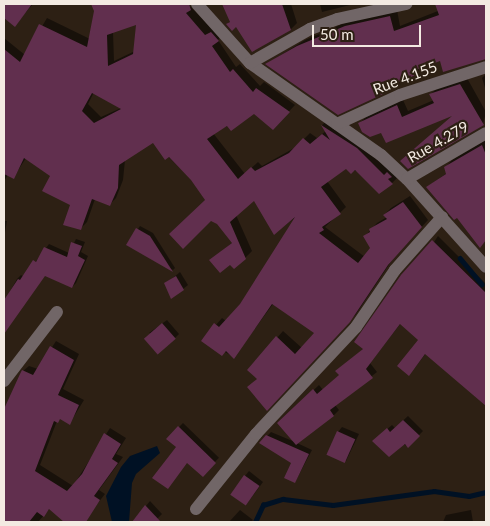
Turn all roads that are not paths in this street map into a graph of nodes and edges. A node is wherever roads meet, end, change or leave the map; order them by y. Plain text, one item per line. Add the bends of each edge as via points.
1 (197, 4) edge
2 (406, 4) edge
3 (250, 63) junction
4 (486, 67) edge
5 (337, 124) junction
6 (486, 133) edge
7 (407, 179) junction
8 (442, 217) junction
9 (486, 267) edge
10 (57, 312) dead end
11 (4, 381) edge
12 (196, 509) dead end

1 - 3 street
2 - 3 street via 337,19 310,29
3 - 5 street
4 - 5 street, Rue 4.155 via 400,95
5 - 7 street
6 - 7 street, Rue 4.279
7 - 8 street
8 - 9 street
8 - 12 street via 394,270 356,327 256,434
10 - 11 street

